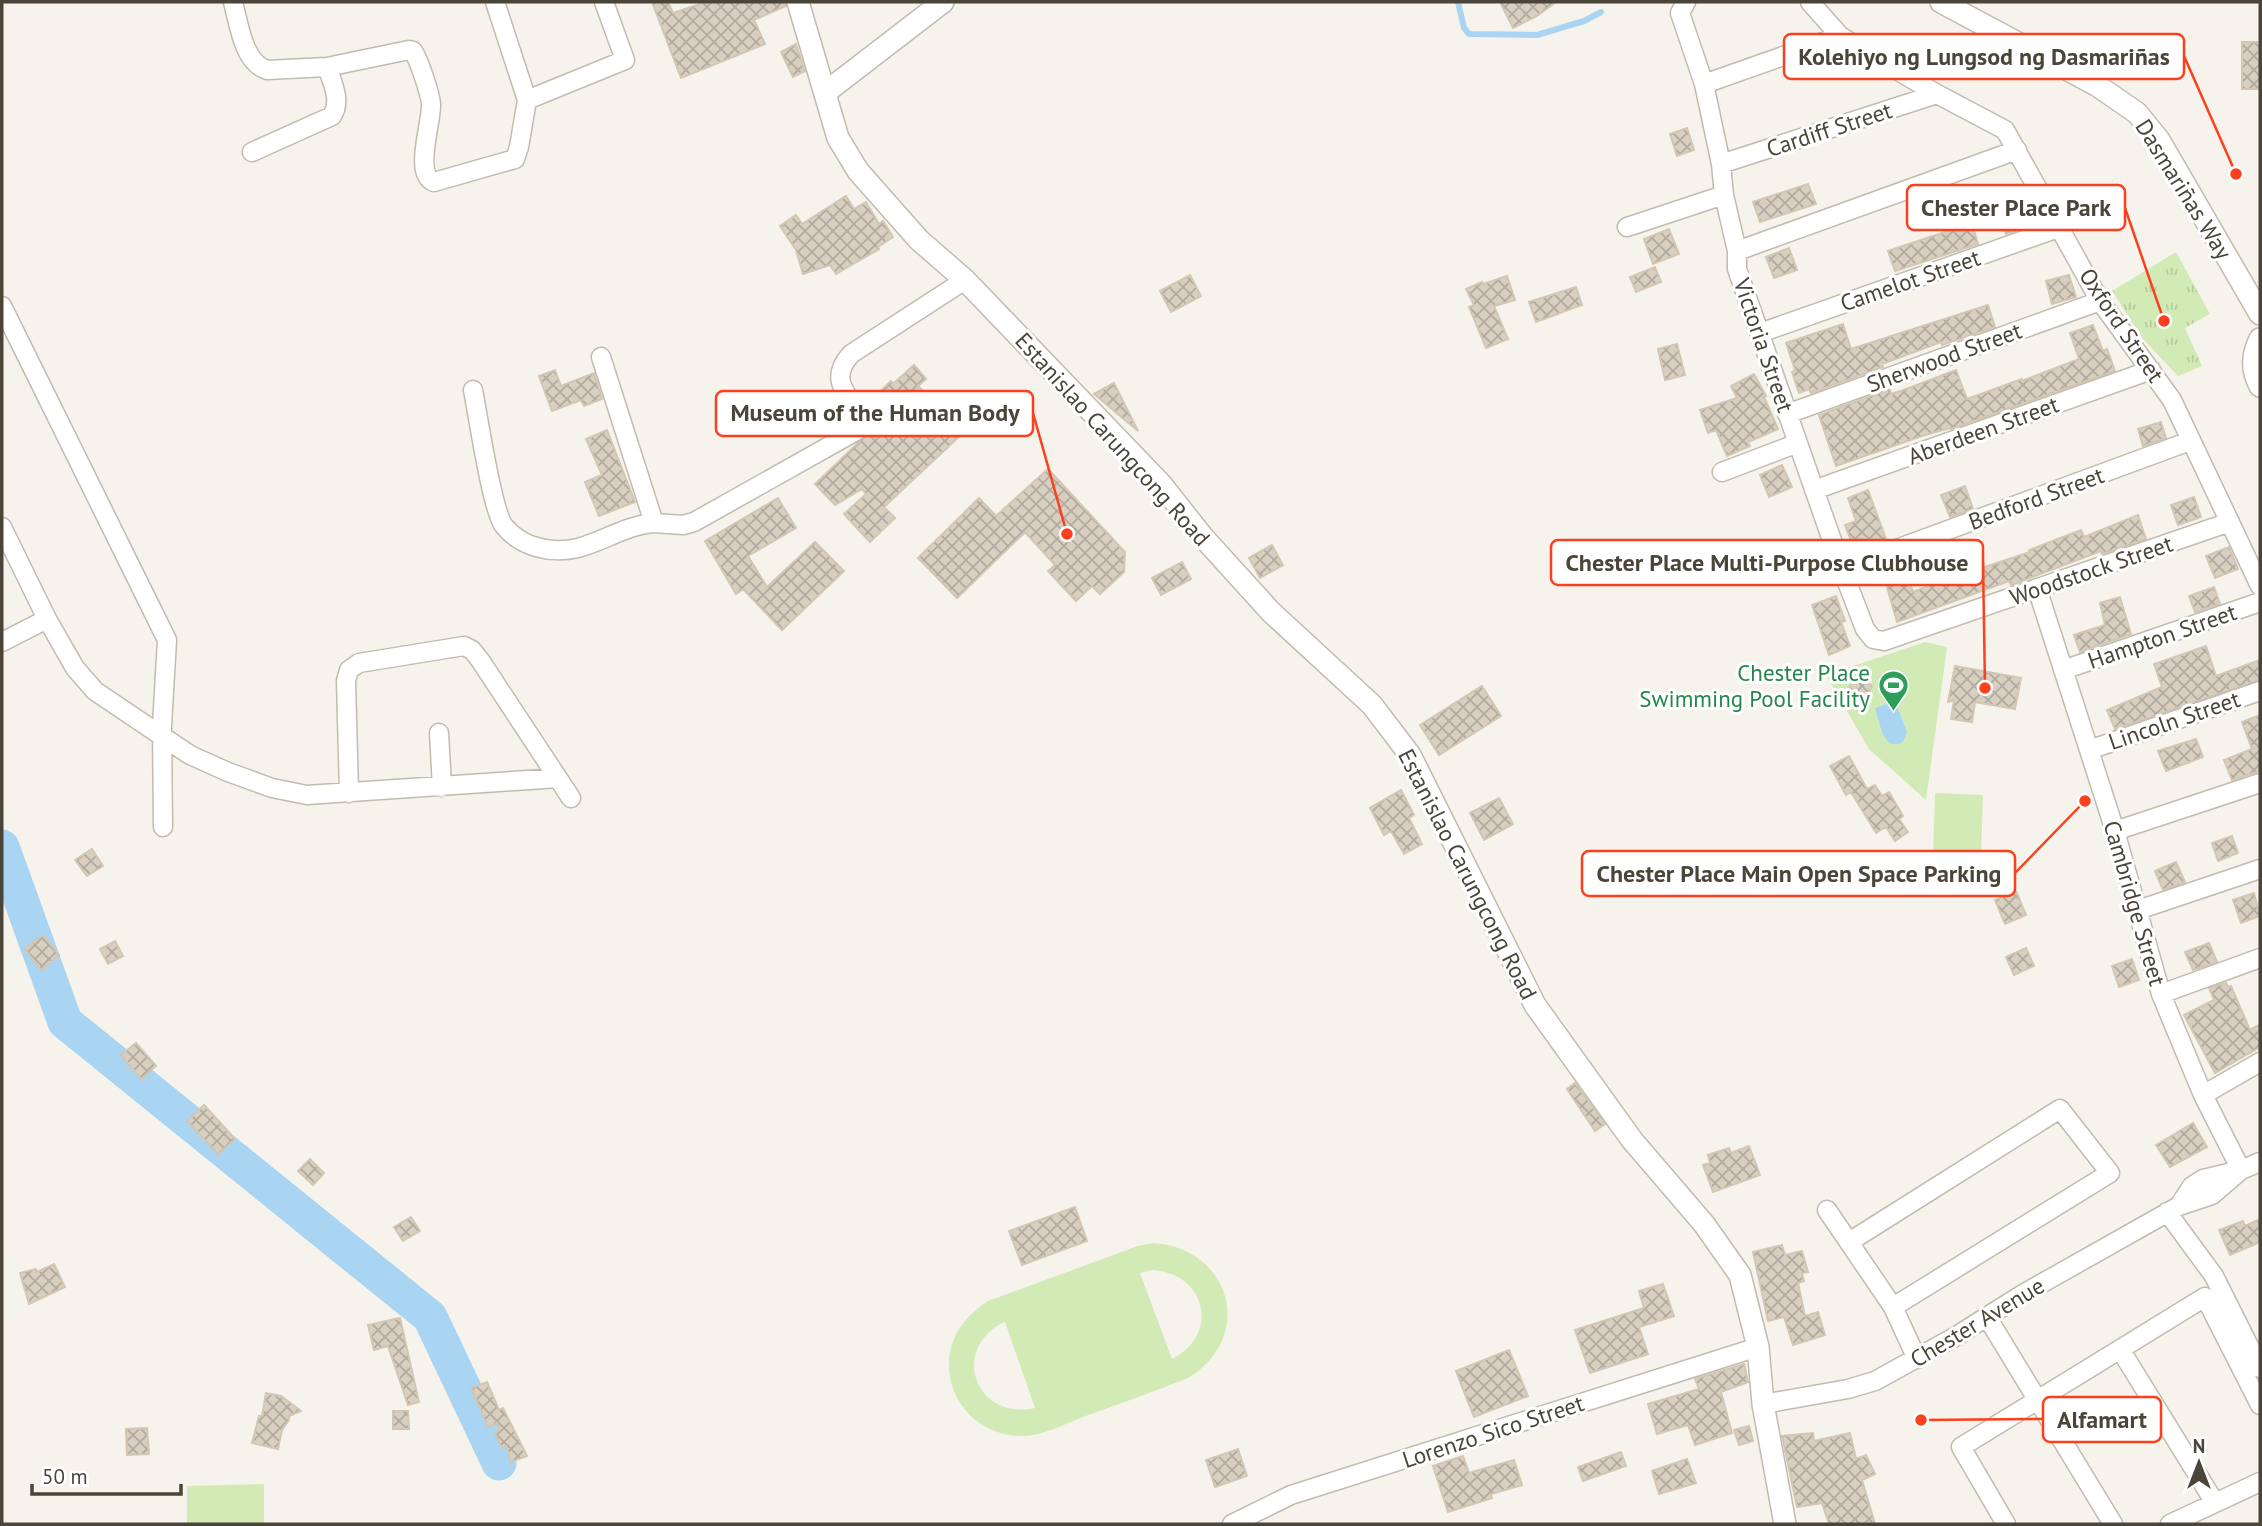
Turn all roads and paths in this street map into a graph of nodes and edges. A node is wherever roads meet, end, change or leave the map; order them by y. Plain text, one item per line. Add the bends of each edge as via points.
1 (233, 2) edge
2 (495, 2) edge
3 (604, 2) edge
4 (798, 2) edge
5 (943, 2) edge
6 (1686, 2) edge
7 (1810, 2) edge
8 (1941, 2) edge
9 (1840, 36) junction
10 (327, 67) junction
11 (1704, 84) junction
12 (826, 92) junction
13 (1937, 94) junction
14 (527, 100) junction
15 (2017, 150) junction
16 (252, 152) dead end
17 (1721, 164) junction
18 (1724, 195) junction
19 (1626, 227) dead end
20 (2061, 227) junction
21 (1737, 251) junction
22 (965, 281) junction
23 (2101, 300) junction
24 (2, 306) edge
25 (2260, 314) edge
26 (1760, 333) junction
27 (2260, 339) edge
28 (601, 357) dead end
29 (2151, 370) junction
30 (2260, 386) edge
31 (473, 390) dead end
32 (1787, 414) junction
33 (2190, 441) junction
34 (1798, 443) junction
35 (1722, 472) dead end
36 (1814, 490) junction
37 (2230, 522) junction
38 (654, 523) junction
39 (2, 527) edge
40 (1842, 569) junction
41 (2260, 586) edge
42 (2037, 589) junction
43 (2260, 602) edge
44 (47, 619) junction
45 (1873, 639) joint
46 (2, 642) edge
47 (2063, 670) junction
48 (2260, 691) edge
49 (439, 733) dead end
50 (162, 737) junction
51 (2089, 750) junction
52 (558, 778) junction
53 (2260, 783) edge
54 (442, 787) junction
55 (349, 793) junction
56 (571, 799) dead end
57 (163, 827) dead end
58 (2115, 831) junction
59 (2260, 869) edge
60 (2138, 910) junction
61 (2260, 958) edge
62 (2161, 994) junction
63 (2260, 1062) edge
64 (2203, 1095) junction
65 (2260, 1162) edge
66 (2241, 1170) junction
67 (2173, 1209) junction
68 (1827, 1210) dead end
69 (1849, 1242) junction
70 (1892, 1307) junction
71 (1987, 1317) junction
72 (1758, 1347) junction
73 (2120, 1349) junction
74 (1917, 1359) junction
75 (2260, 1368) edge
76 (2037, 1400) junction
77 (1763, 1404) junction
78 (2260, 1405) edge
79 (2260, 1482) edge
80 (2215, 1503) junction
81 (1232, 1524) edge
82 (1784, 1524) edge
83 (2006, 1524) edge
84 (2113, 1524) edge
85 (2171, 1524) edge

1 - 10 street via 250,57 262,69
2 - 14 street
3 - 14 street via 625,60
4 - 12 street, Estanislao Carungcong Road
5 - 12 street
6 - 11 street, Victoria Street via 1680,13
7 - 9 street, Oxford Street
8 - 25 street, Dasmariñas Way via 2098,86 2137,113 2158,140
9 - 11 street
9 - 13 street, Oxford Street
10 - 14 street via 413,51 431,103 424,160 425,174 435,182 515,159
10 - 16 street via 337,102 332,116
11 - 17 street, Victoria Street
12 - 22 street, Estanislao Carungcong Road via 838,138 858,171 919,240
13 - 15 street, Oxford Street via 2005,130
13 - 17 street, Cardiff Street
15 - 20 street, Oxford Street
15 - 21 street
17 - 18 street, Victoria Street
18 - 19 street
18 - 21 street, Victoria Street
20 - 23 street, Oxford Street
20 - 26 street, Camelot Street
21 - 26 street, Victoria Street via 1737,269
22 - 38 street via 842,363 839,382 857,415 856,431 694,522
22 - 72 street, Estanislao Carungcong Road via 1161,485 1271,612 1354,687 1393,730 1410,755 1535,1005 1632,1140 1704,1224 1740,1275
23 - 29 street, Oxford Street
23 - 32 street, Sherwood Street
24 - 50 street via 167,640
26 - 32 street, Victoria Street
27 - 30 street via 2253,361
28 - 38 street
29 - 33 street, Oxford Street via 2172,400
29 - 36 street, Aberdeen Street
31 - 38 street via 503,525 522,541 550,552 578,548 638,524
32 - 34 street, Victoria Street
33 - 37 street, Oxford Street
33 - 40 street, Bedford Street
34 - 35 street
34 - 36 street, Victoria Street
36 - 40 street, Victoria Street
37 - 41 street, Oxford Street
37 - 42 street, Woodstock Street
39 - 44 street
40 - 45 street, Victoria Street
42 - 45 street, Woodstock Street via 1884,641
42 - 47 street, Cambridge Street
43 - 47 street, Hampton Street
44 - 46 street
44 - 50 street via 84,681
47 - 51 street, Cambridge Street
48 - 51 street, Lincoln Street
49 - 54 street
50 - 55 street via 203,761 272,788 307,796
50 - 57 street
51 - 58 street, Cambridge Street
52 - 54 street
52 - 55 street via 480,660 464,646 351,667 346,681
52 - 56 street
53 - 58 street
54 - 55 street
58 - 60 street, Cambridge Street
59 - 60 street
60 - 62 street, Cambridge Street
61 - 62 street
62 - 64 street, Cambridge Street
63 - 64 street
64 - 66 street, Cambridge Street
65 - 66 street, Chester Avenue
66 - 67 street, Chester Avenue via 2203,1179
67 - 71 street, Chester Avenue
67 - 75 street via 2214,1276
68 - 69 street
69 - 70 street
69 - 70 street via 2060,1109 2110,1173
70 - 74 street
71 - 74 street, Chester Avenue
71 - 76 street
72 - 77 street, Estanislao Carungcong Road
72 - 81 street, Lorenzo Sico Street via 1291,1495
73 - 76 street
73 - 78 street via 2205,1297
73 - 80 street
74 - 77 street, Chester Avenue via 1848,1389
76 - 83 street via 1961,1447
76 - 84 street
77 - 82 street, Estanislao Carungcong Road
79 - 80 street
80 - 85 street

